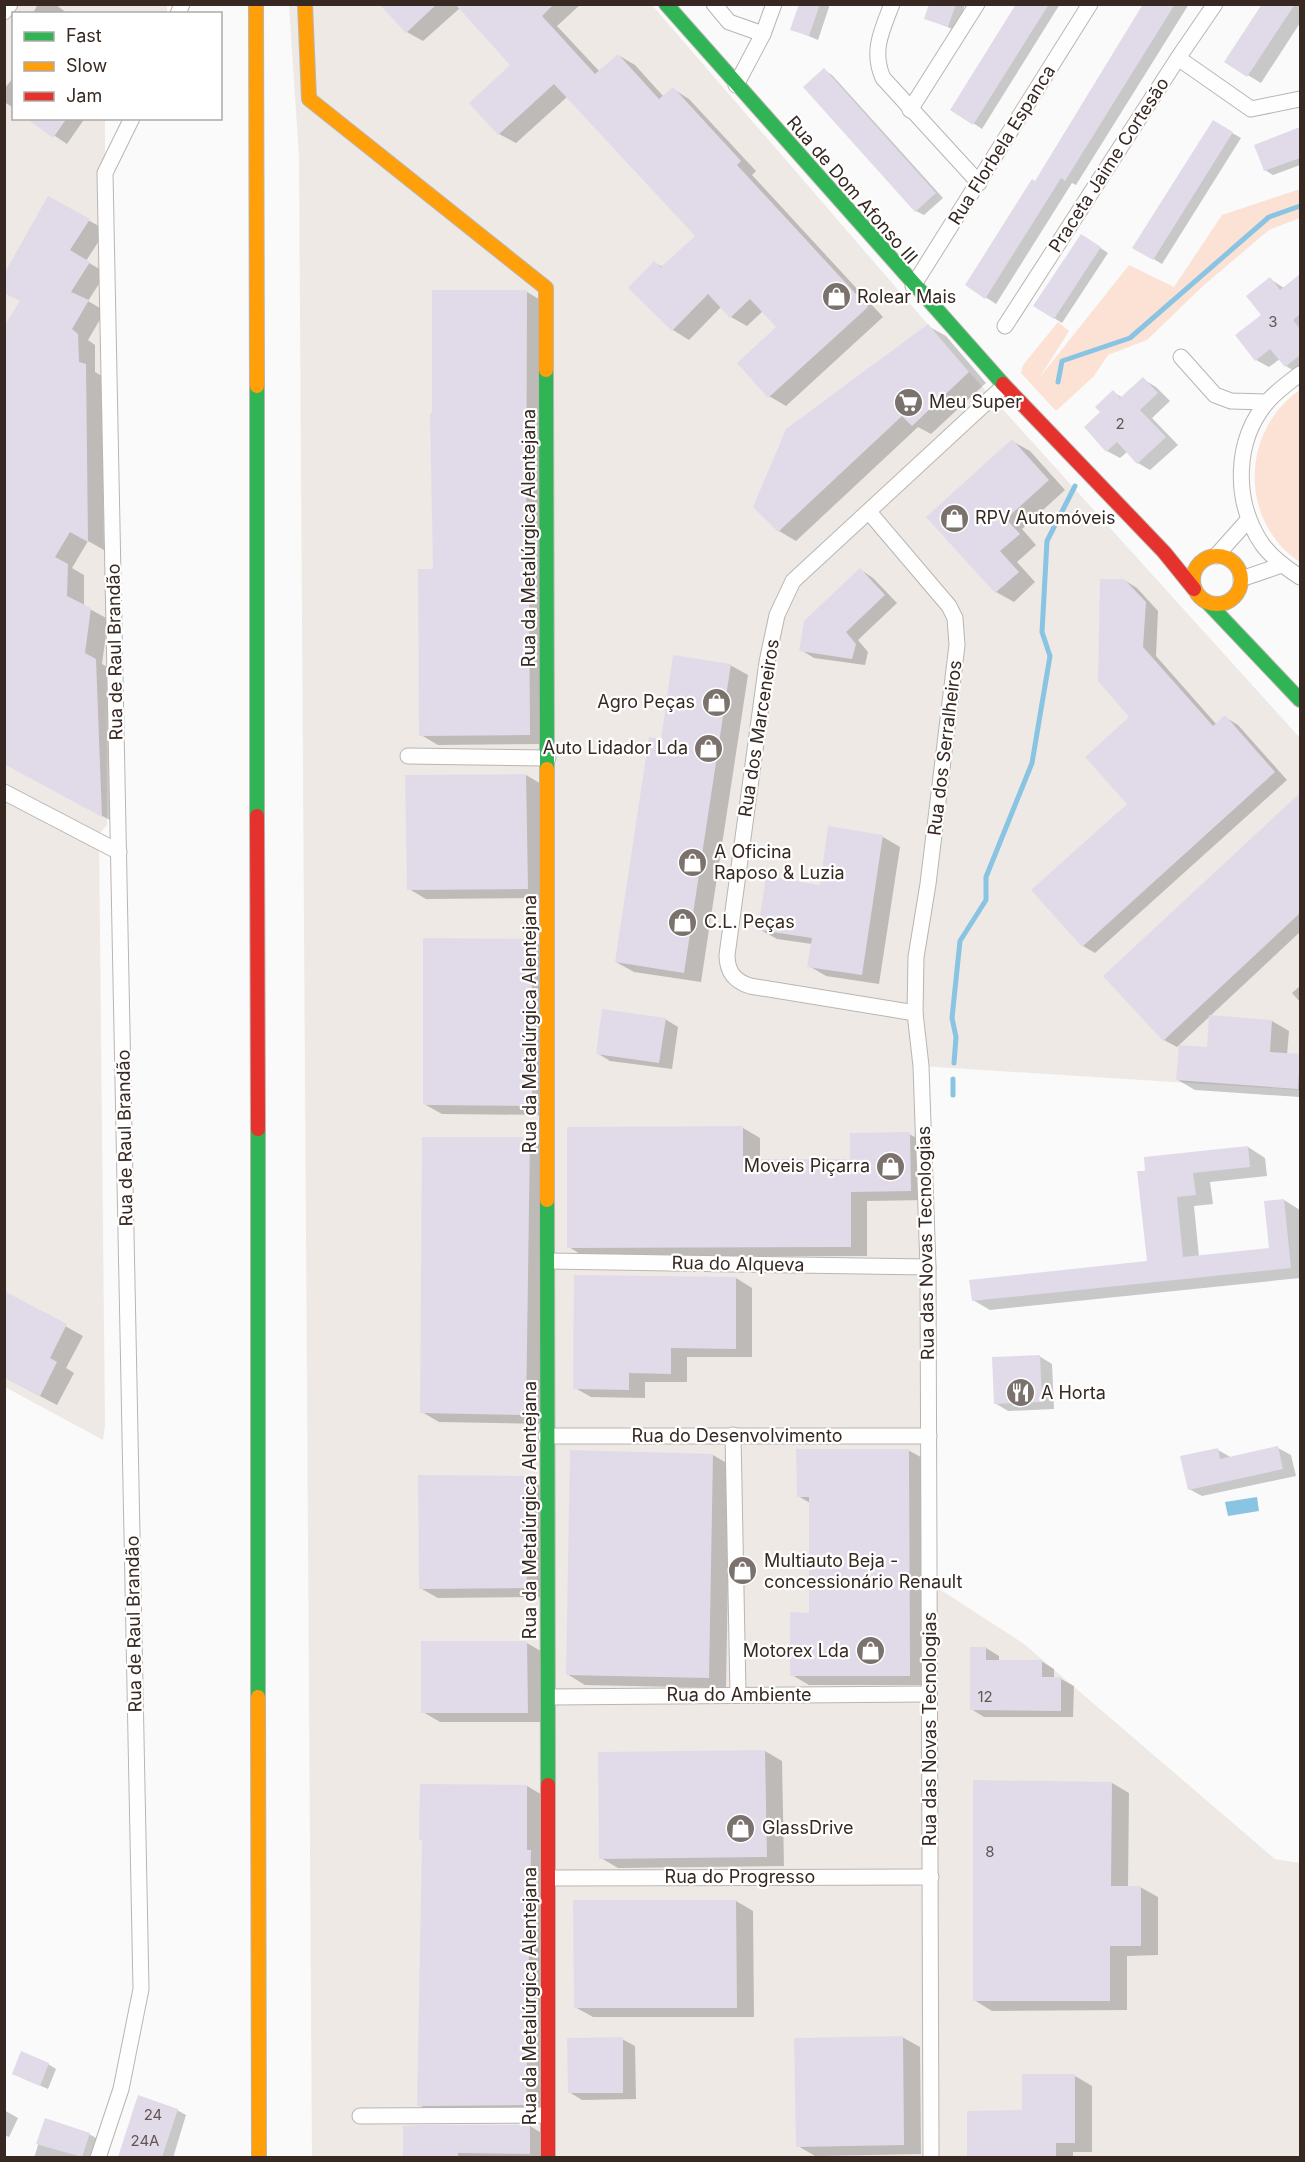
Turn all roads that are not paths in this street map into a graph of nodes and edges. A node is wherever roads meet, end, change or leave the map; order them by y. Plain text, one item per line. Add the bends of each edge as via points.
1 (10, 4) edge
2 (256, 4) edge
3 (305, 4) edge
4 (666, 4) edge
5 (714, 4) edge
6 (774, 4) edge
7 (892, 4) edge
8 (977, 4) edge
9 (1090, 4) edge
10 (1215, 4) edge
11 (4, 12) edge
12 (763, 34) junction
13 (1178, 58) junction
14 (736, 85) junction
15 (1300, 99) edge
16 (910, 110) junction
17 (131, 120) edge
18 (979, 183) junction
19 (914, 286) junction
20 (1005, 326) dead end
21 (1181, 357) dead end
22 (1300, 374) edge
23 (1004, 386) junction
24 (1267, 402) junction
25 (869, 512) junction
26 (1249, 519) junction
27 (1164, 552) junction
28 (1212, 557) junction
29 (1282, 565) junction
30 (1300, 577) edge
31 (1241, 579) junction
32 (1194, 589) junction
33 (1234, 597) junction
34 (1208, 603) junction
35 (1238, 633) junction
36 (1300, 700) edge
37 (408, 756) dead end
38 (548, 758) junction
39 (4, 792) edge
40 (119, 852) junction
41 (915, 1013) junction
42 (548, 1261) junction
43 (928, 1267) junction
44 (733, 1435) junction
45 (546, 1436) junction
46 (928, 1436) junction
47 (738, 1694) junction
48 (929, 1694) junction
49 (549, 1696) junction
50 (931, 1877) junction
51 (549, 1878) junction
52 (547, 2115) junction
53 (360, 2116) dead end
54 (98, 2157) edge
55 (259, 2157) edge
56 (548, 2157) edge
57 (931, 2157) edge

1 - 11 street
2 - 55 main road
3 - 38 main road, Rua da Metalúrgica Alentejana via 309,99 546,288
4 - 14 main road, Rua de Dom Afonso III
5 - 12 street via 729,22
6 - 12 street
7 - 16 street via 879,37 876,58 883,78
8 - 16 street
9 - 18 street, Rua Florbela Espanca
10 - 13 street, Praceta Jaime Cortesão
12 - 14 street
13 - 15 street via 1251,109
13 - 20 street, Praceta Jaime Cortesão
14 - 19 main road, Rua de Dom Afonso III
16 - 18 street
17 - 40 street, Rua de Raul Brandão via 105,172
18 - 19 street, Rua Florbela Espanca
19 - 23 main road, Rua de Dom Afonso III
21 - 24 street via 1209,390 1223,399
22 - 24 street
23 - 25 street, Rua dos Marceneiros
23 - 27 main road, Rua de Dom Afonso III
24 - 26 street via 1251,428 1242,458 1241,489
25 - 41 street, Rua dos Serralheiros via 945,600 955,618 957,632 916,957
25 - 41 street, Rua dos Marceneiros via 793,581 777,615 767,662 727,963 735,978 750,986
26 - 28 street
26 - 29 street via 1263,544
27 - 28 main road
27 - 32 main road, Rua de Dom Afonso III
28 - 31 main road via 1230,560
28 - 32 main road via 1201,562 1193,575
29 - 30 street
29 - 31 street
31 - 33 main road
32 - 34 main road
33 - 34 main road via 1222,604
33 - 35 main road
34 - 35 main road
35 - 36 main road
37 - 38 street
38 - 42 main road, Rua da Metalúrgica Alentejana
39 - 40 street
40 - 54 street, Rua de Raul Brandão via 141,1989 121,2089
41 - 43 street, Rua das Novas Tecnologias via 921,1066
42 - 43 street, Rua do Alqueva
42 - 45 main road, Rua da Metalúrgica Alentejana
43 - 46 street, Rua das Novas Tecnologias
44 - 45 street, Rua do Desenvolvimento
44 - 46 street, Rua do Desenvolvimento
44 - 47 street
45 - 49 main road, Rua da Metalúrgica Alentejana
46 - 48 street, Rua das Novas Tecnologias
47 - 48 street, Rua do Ambiente
47 - 49 street, Rua do Ambiente
48 - 50 street, Rua das Novas Tecnologias
49 - 51 main road, Rua da Metalúrgica Alentejana
50 - 51 street, Rua do Progresso
50 - 57 street, Rua das Novas Tecnologias
51 - 52 main road, Rua da Metalúrgica Alentejana
52 - 53 street
52 - 56 main road, Rua da Metalúrgica Alentejana

